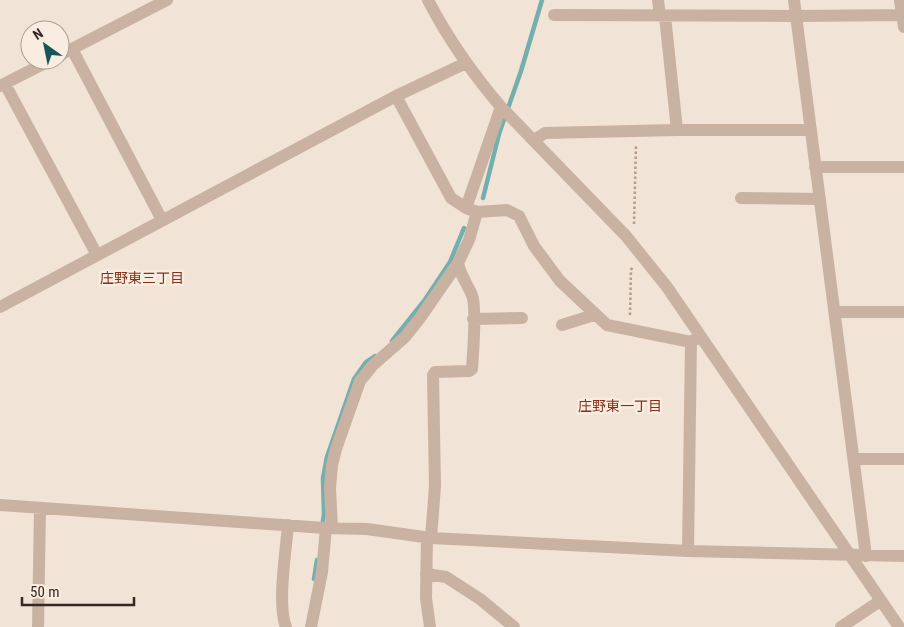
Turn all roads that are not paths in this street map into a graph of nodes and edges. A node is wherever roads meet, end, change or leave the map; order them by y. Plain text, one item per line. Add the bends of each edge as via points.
1 (167, 0) edge
2 (428, 0) edge
3 (658, 0) edge
4 (794, 0) edge
5 (900, 0) edge
6 (554, 15) dead end
7 (662, 16) junction
8 (796, 16) junction
9 (903, 19) edge
10 (72, 49) joint
11 (466, 63) junction
12 (32, 70) edge
13 (3, 85) edge
14 (396, 96) junction
15 (501, 107) junction
16 (677, 130) junction
17 (810, 130) junction
18 (534, 140) junction
19 (815, 167) junction
20 (904, 167) edge
21 (741, 198) dead end
22 (820, 199) junction
23 (472, 210) junction
24 (162, 220) junction
25 (97, 255) junction
26 (458, 263) junction
27 (0, 307) edge
28 (835, 312) junction
29 (904, 312) edge
30 (594, 315) junction
31 (522, 318) dead end
32 (474, 319) junction
33 (562, 325) dead end
34 (696, 339) junction
35 (904, 459) edge
36 (854, 460) junction
37 (0, 505) edge
38 (40, 508) junction
39 (288, 525) junction
40 (325, 528) junction
41 (429, 538) junction
42 (688, 551) junction
43 (848, 554) junction
44 (866, 556) junction
45 (904, 556) edge
46 (426, 574) junction
47 (880, 601) junction
48 (38, 627) edge
49 (286, 627) edge
50 (311, 627) edge
51 (430, 627) edge
52 (514, 627) edge
53 (841, 627) edge
54 (898, 627) edge

1 - 10 street
2 - 11 street
3 - 7 street
4 - 8 street
5 - 9 street
6 - 7 street
7 - 8 street
7 - 16 street
8 - 9 street
8 - 17 street
10 - 24 street
11 - 14 street
11 - 15 street
12 - 13 street
13 - 25 street
14 - 23 street via 445,190 451,198
14 - 24 street
15 - 18 street
15 - 23 street
16 - 17 street
16 - 18 street via 545,133
17 - 19 street
18 - 34 street via 641,254 667,287
19 - 20 street
19 - 22 street
21 - 22 street
22 - 28 street
23 - 26 street via 469,240
23 - 30 street via 506,210 519,216 534,246 560,281
24 - 25 street
25 - 27 street
26 - 32 street via 460,276 472,296
26 - 40 street via 406,337 373,365 360,381 332,465
28 - 29 street
28 - 36 street
30 - 33 street
30 - 34 street via 607,325
31 - 32 street
32 - 41 street via 472,369 435,372 433,375 435,486
34 - 42 street
34 - 43 street
35 - 36 street
36 - 44 street
37 - 38 street
38 - 39 street
38 - 48 street
39 - 40 street
39 - 49 street via 282,603
40 - 41 street via 367,529
40 - 50 street via 322,572
41 - 42 street
41 - 46 street
42 - 43 street
43 - 44 street
43 - 47 street
44 - 45 street
46 - 51 street
46 - 52 street via 446,576
47 - 53 street
47 - 54 street

